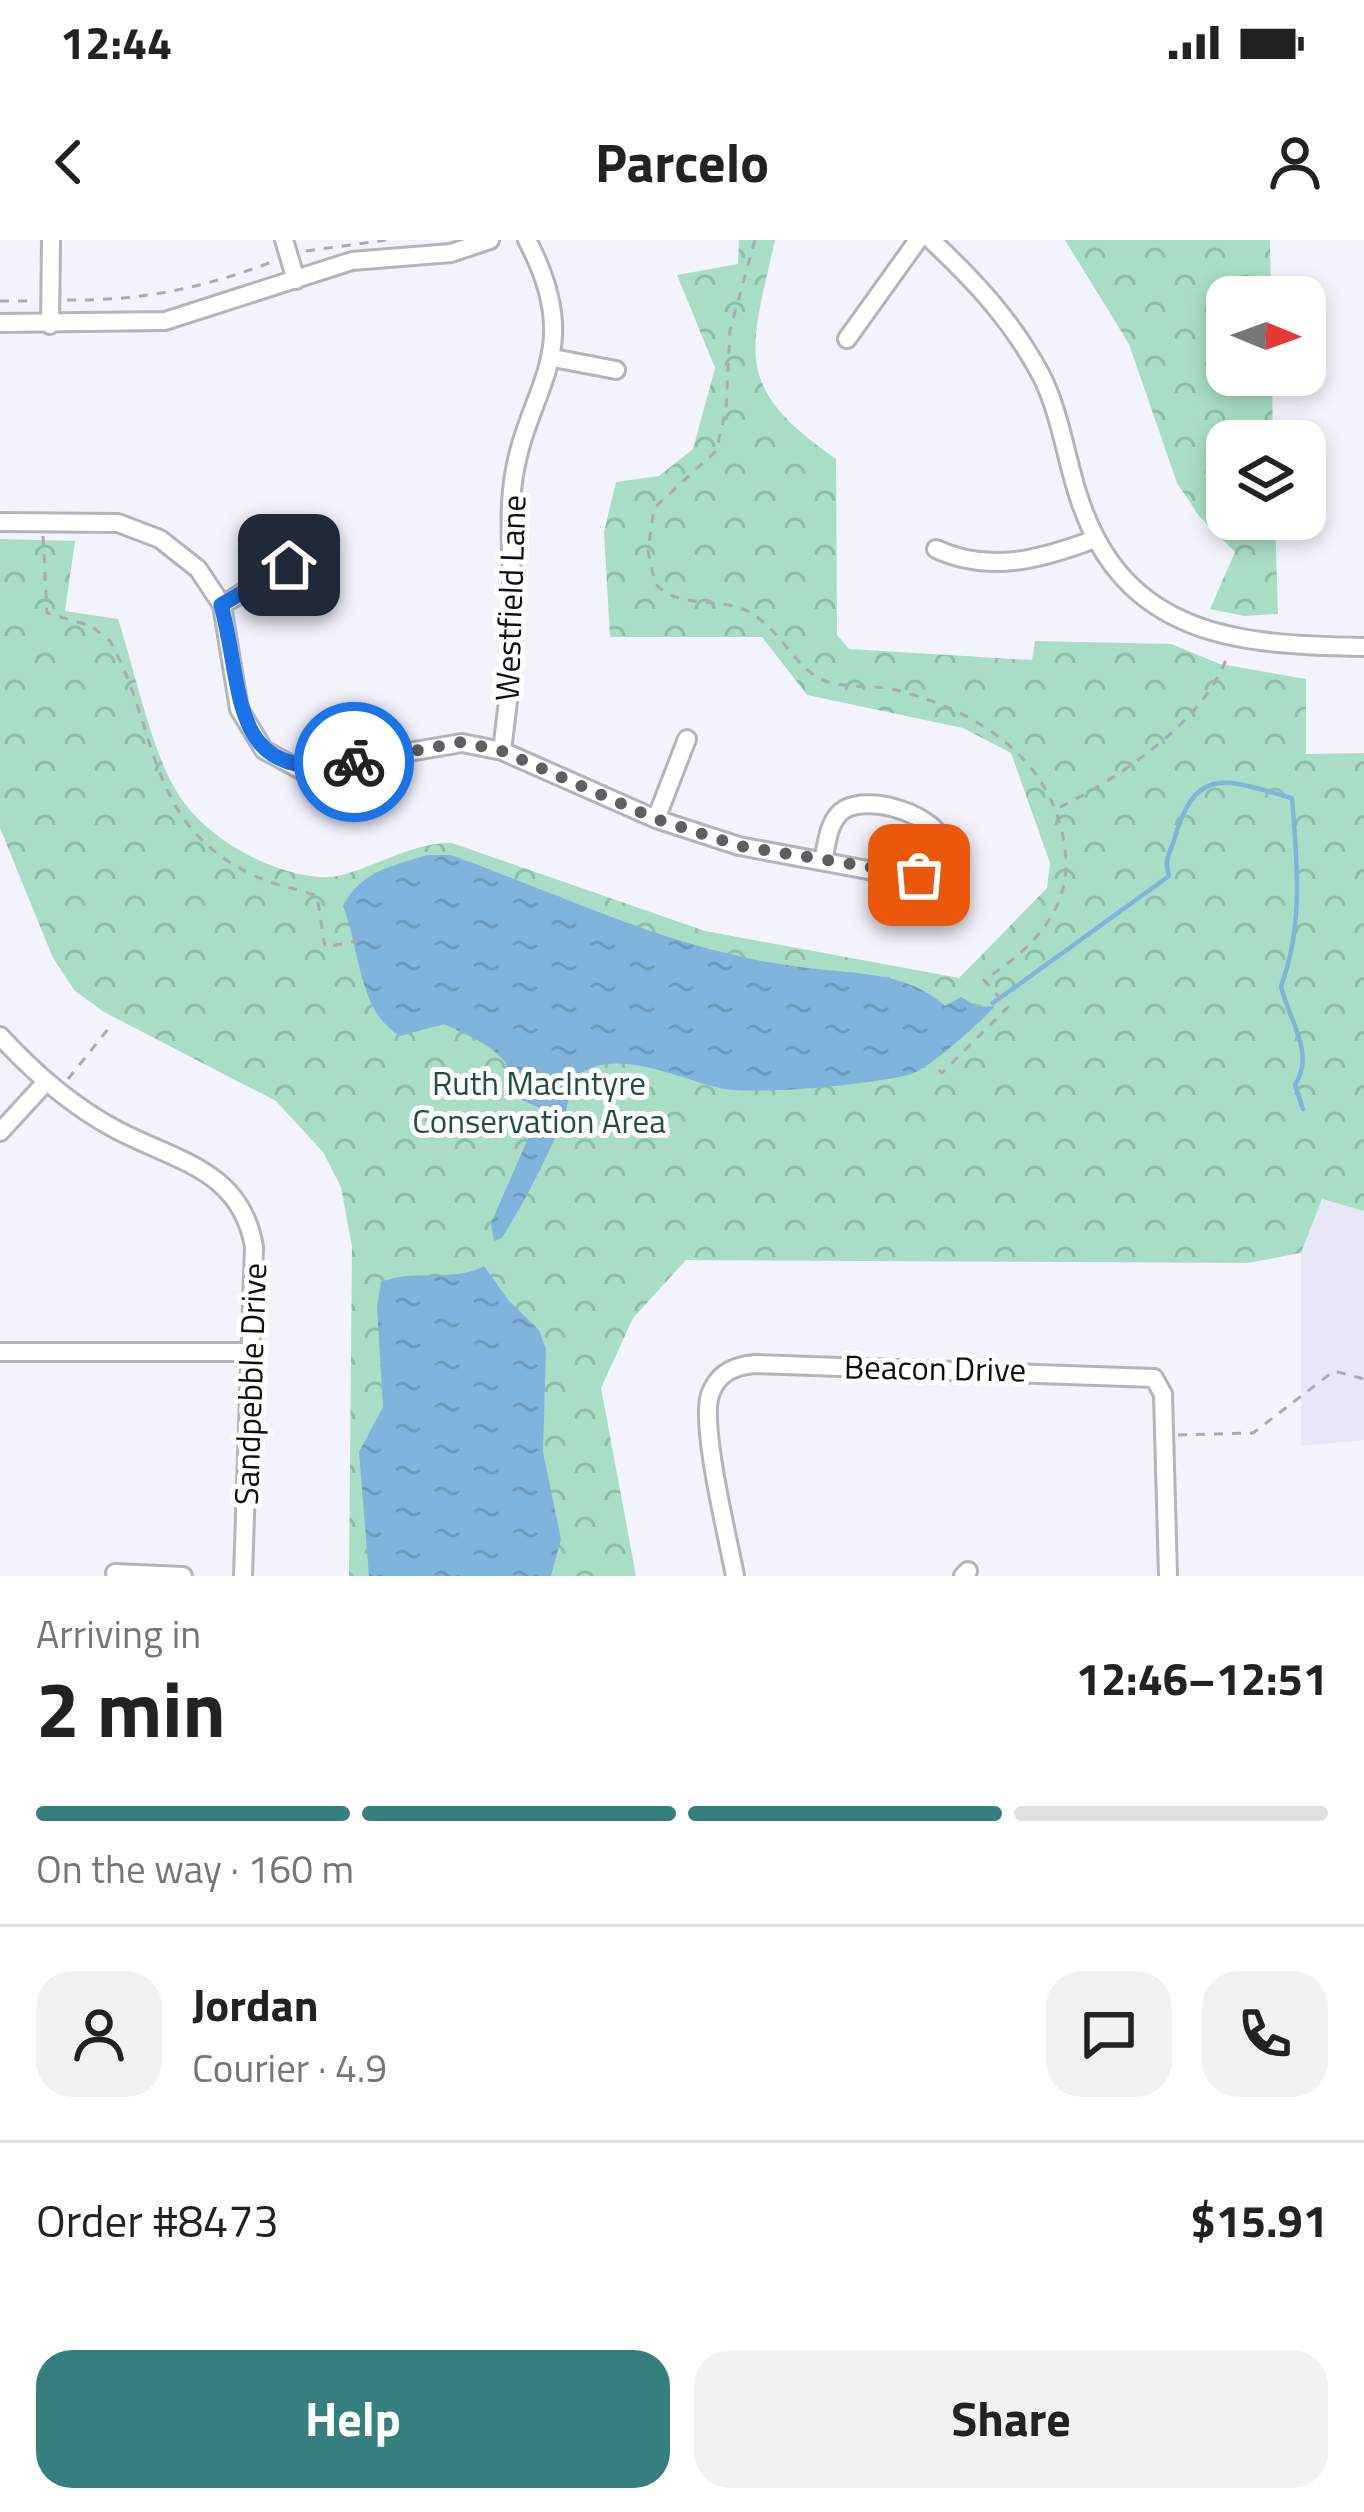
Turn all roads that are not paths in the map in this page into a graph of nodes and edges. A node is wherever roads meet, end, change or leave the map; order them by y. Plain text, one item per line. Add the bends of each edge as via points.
1 (51, 240) edge
2 (490, 240) edge
3 (527, 240) edge
4 (918, 240) edge
5 (932, 240) edge
6 (286, 248) edge
7 (296, 280) junction
8 (0, 322) edge
9 (50, 325) junction
10 (847, 339) dead end
11 (554, 358) junction
12 (616, 370) dead end
13 (0, 522) edge
14 (316, 527) dead end
15 (1095, 539) junction
16 (936, 550) dead end
17 (221, 605) junction
18 (1364, 647) edge
19 (687, 739) dead end
20 (502, 751) junction
21 (656, 819) junction
22 (823, 861) junction
23 (0, 1036) edge
24 (52, 1088) junction
25 (0, 1132) edge
26 (0, 1352) edge
27 (252, 1352) junction
28 (116, 1573) dead end
29 (182, 1576) edge
30 (243, 1576) edge
31 (735, 1576) edge
32 (1168, 1576) edge

1 - 9 street
2 - 7 street via 451,253 352,261
3 - 11 street, Westfield Lane via 550,292
4 - 10 street
5 - 15 street via 995,300 1043,380
6 - 7 street
7 - 9 street via 165,320
8 - 9 street
11 - 12 street
11 - 20 street, Westfield Lane via 528,422 511,499 513,646
13 - 17 street via 118,524 160,539 198,569
14 - 17 street via 289,565
15 - 16 street via 1027,562
15 - 18 street via 1157,605 1232,640
17 - 20 street via 239,709 264,750 302,770 462,742
19 - 21 street
20 - 21 street
21 - 22 street
22 - 22 street via 919,875 933,869 945,845 927,818 862,805 833,821
23 - 24 street, Sandpebble Drive
24 - 25 street
24 - 27 street, Sandpebble Drive via 115,1129 212,1173 240,1203 254,1247
26 - 27 street
27 - 30 street, Sandpebble Drive
28 - 29 street
31 - 32 street, Beacon Drive via 708,1413 720,1378 754,1364 1154,1378 1163,1394

